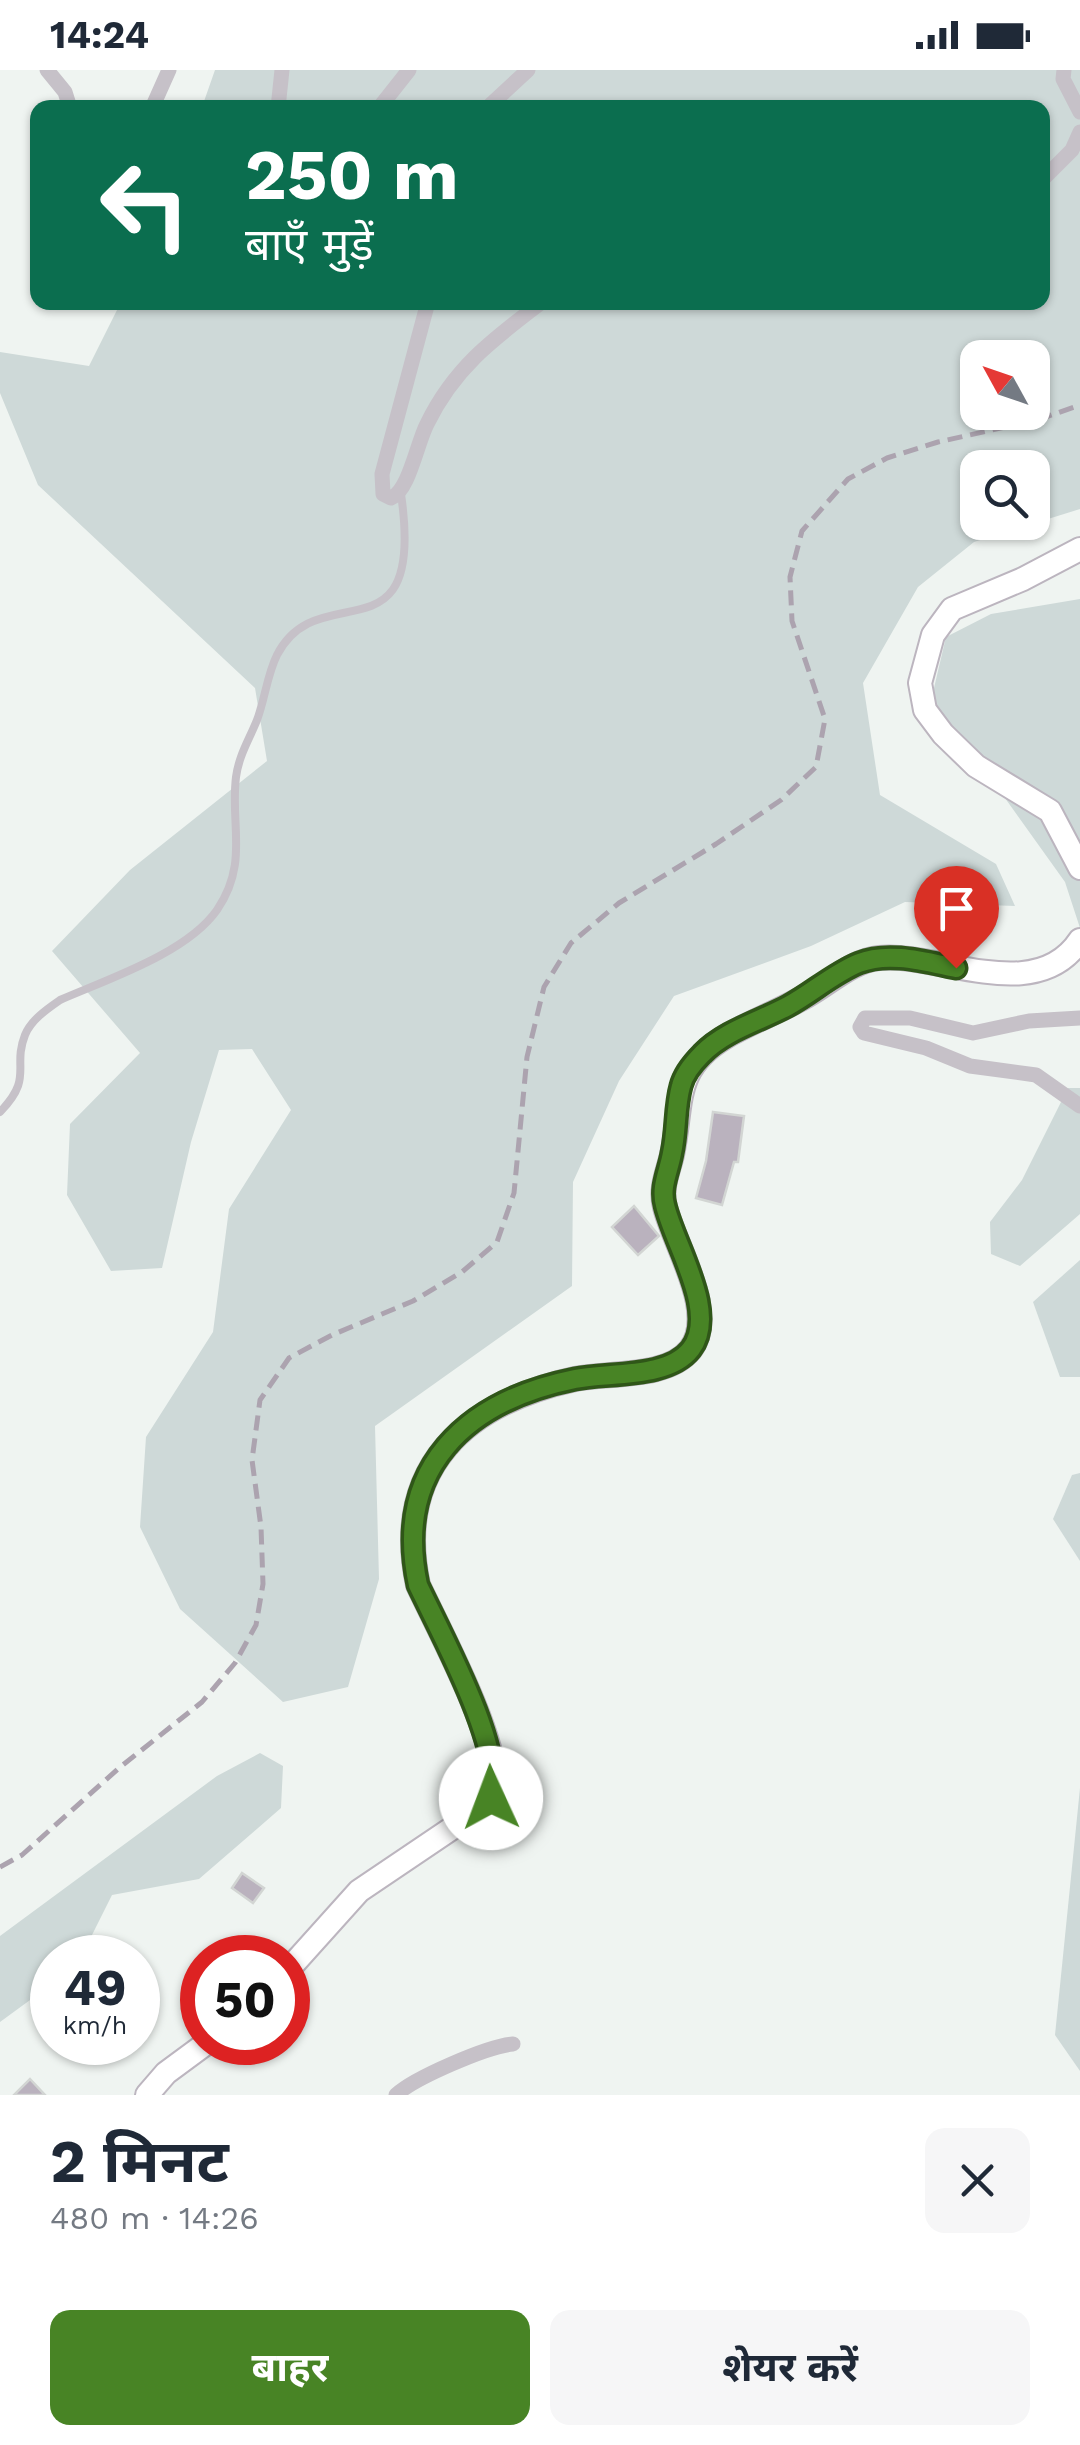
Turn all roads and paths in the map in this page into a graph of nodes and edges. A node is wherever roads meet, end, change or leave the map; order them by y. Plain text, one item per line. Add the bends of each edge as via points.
1 (47, 70) edge
2 (168, 70) edge
3 (282, 70) edge
4 (409, 70) edge
5 (528, 70) edge
6 (1064, 70) edge
7 (68, 100) edge
8 (155, 100) edge
9 (279, 100) edge
10 (385, 100) edge
11 (496, 100) edge
12 (1080, 112) edge
13 (1080, 132) edge
14 (1050, 172) edge
15 (426, 310) edge
16 (532, 310) edge
17 (400, 494) junction
18 (1080, 549) edge
19 (1080, 868) edge
20 (1080, 940) edge
21 (1080, 1018) edge
22 (1080, 1106) edge
23 (0, 1112) edge
24 (310, 1945) edge
25 (513, 2044) dead end
26 (180, 2063) edge
27 (147, 2095) edge
28 (396, 2095) edge

1 - 7 street
2 - 8 street
3 - 9 street
4 - 10 street
5 - 11 street
6 - 12 street
13 - 14 street
15 - 17 street via 382,474 383,494
16 - 17 street via 465,364 438,401
17 - 23 lane via 404,567 389,596 308,624 274,661 239,757 236,860 218,908 192,937 43,1012 25,1036 20,1082
18 - 19 main road via 952,609 933,635 920,683 925,710 943,734 976,766 1050,811
20 - 24 main road via 1063,958 1020,973 881,958 860,963 723,1038 690,1067 681,1084 663,1197 700,1302 698,1335 678,1361 533,1391 458,1432 436,1456 418,1495 413,1563 481,1726 495,1785 482,1808 358,1891
21 - 22 street via 1029,1020 973,1033 898,1018 865,1018 860,1027 970,1066 1036,1075
25 - 28 street via 472,2056
26 - 27 main road

